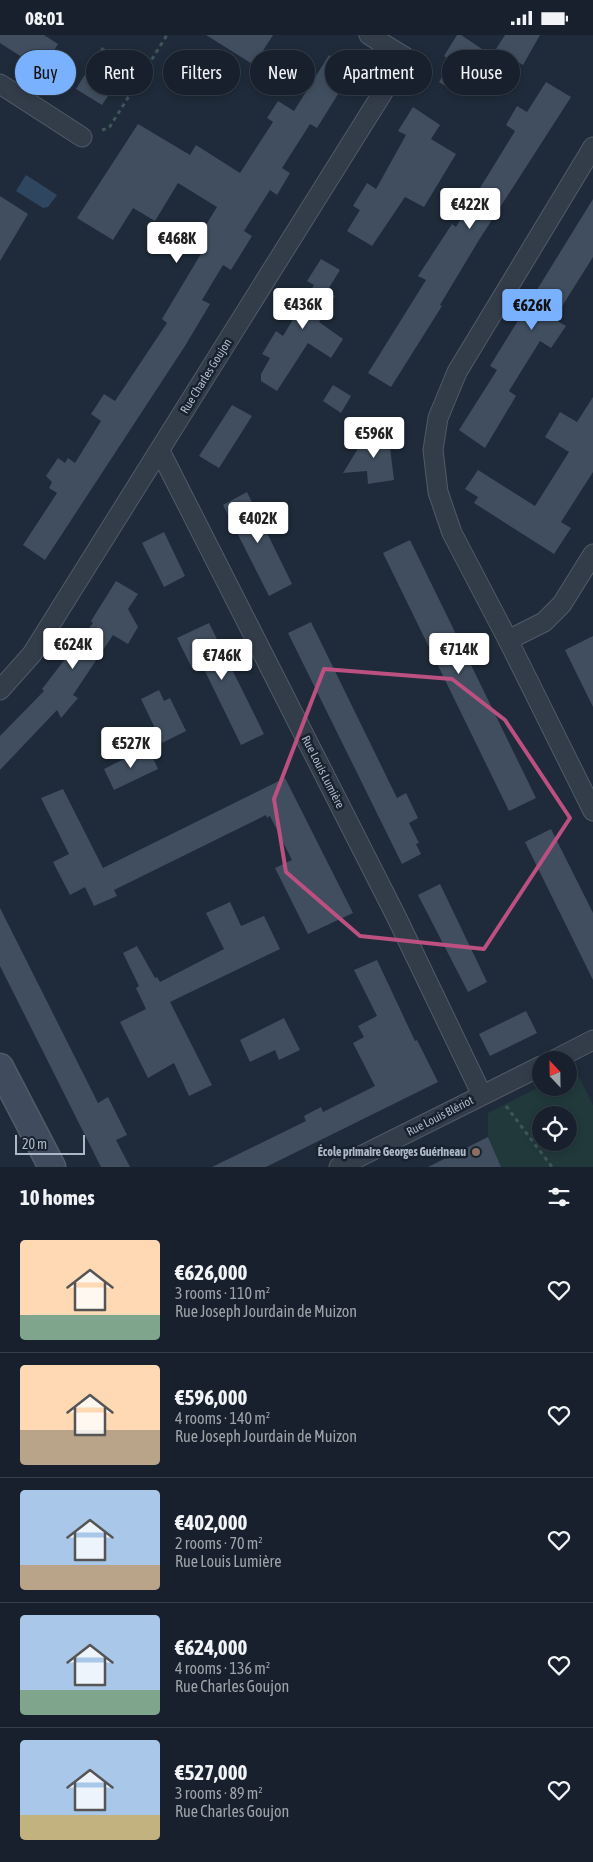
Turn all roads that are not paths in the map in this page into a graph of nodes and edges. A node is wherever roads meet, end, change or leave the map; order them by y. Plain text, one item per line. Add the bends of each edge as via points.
1 (369, 35) edge
2 (0, 84) edge
3 (82, 137) road end
4 (593, 147) edge
5 (160, 451) junction
6 (593, 554) edge
7 (508, 640) junction
8 (0, 690) edge
9 (593, 811) edge
10 (593, 1040) edge
11 (572, 1051) edge
12 (0, 1067) edge
13 (532, 1071) edge
14 (488, 1093) junction
15 (52, 1167) edge
16 (339, 1167) edge

1 - 5 street, Rue Charles Goujon via 405,57
2 - 3 street
4 - 7 street via 458,372 438,418 433,449 438,492 452,533
5 - 8 street, Rue Charles Goujon via 32,654
5 - 14 street, Rue Louis Lumière
6 - 7 street via 562,604 544,622
7 - 9 street
10 - 11 street
12 - 15 street
13 - 14 street, Rue Louis Blériot
14 - 16 street, Rue Louis Blériot

